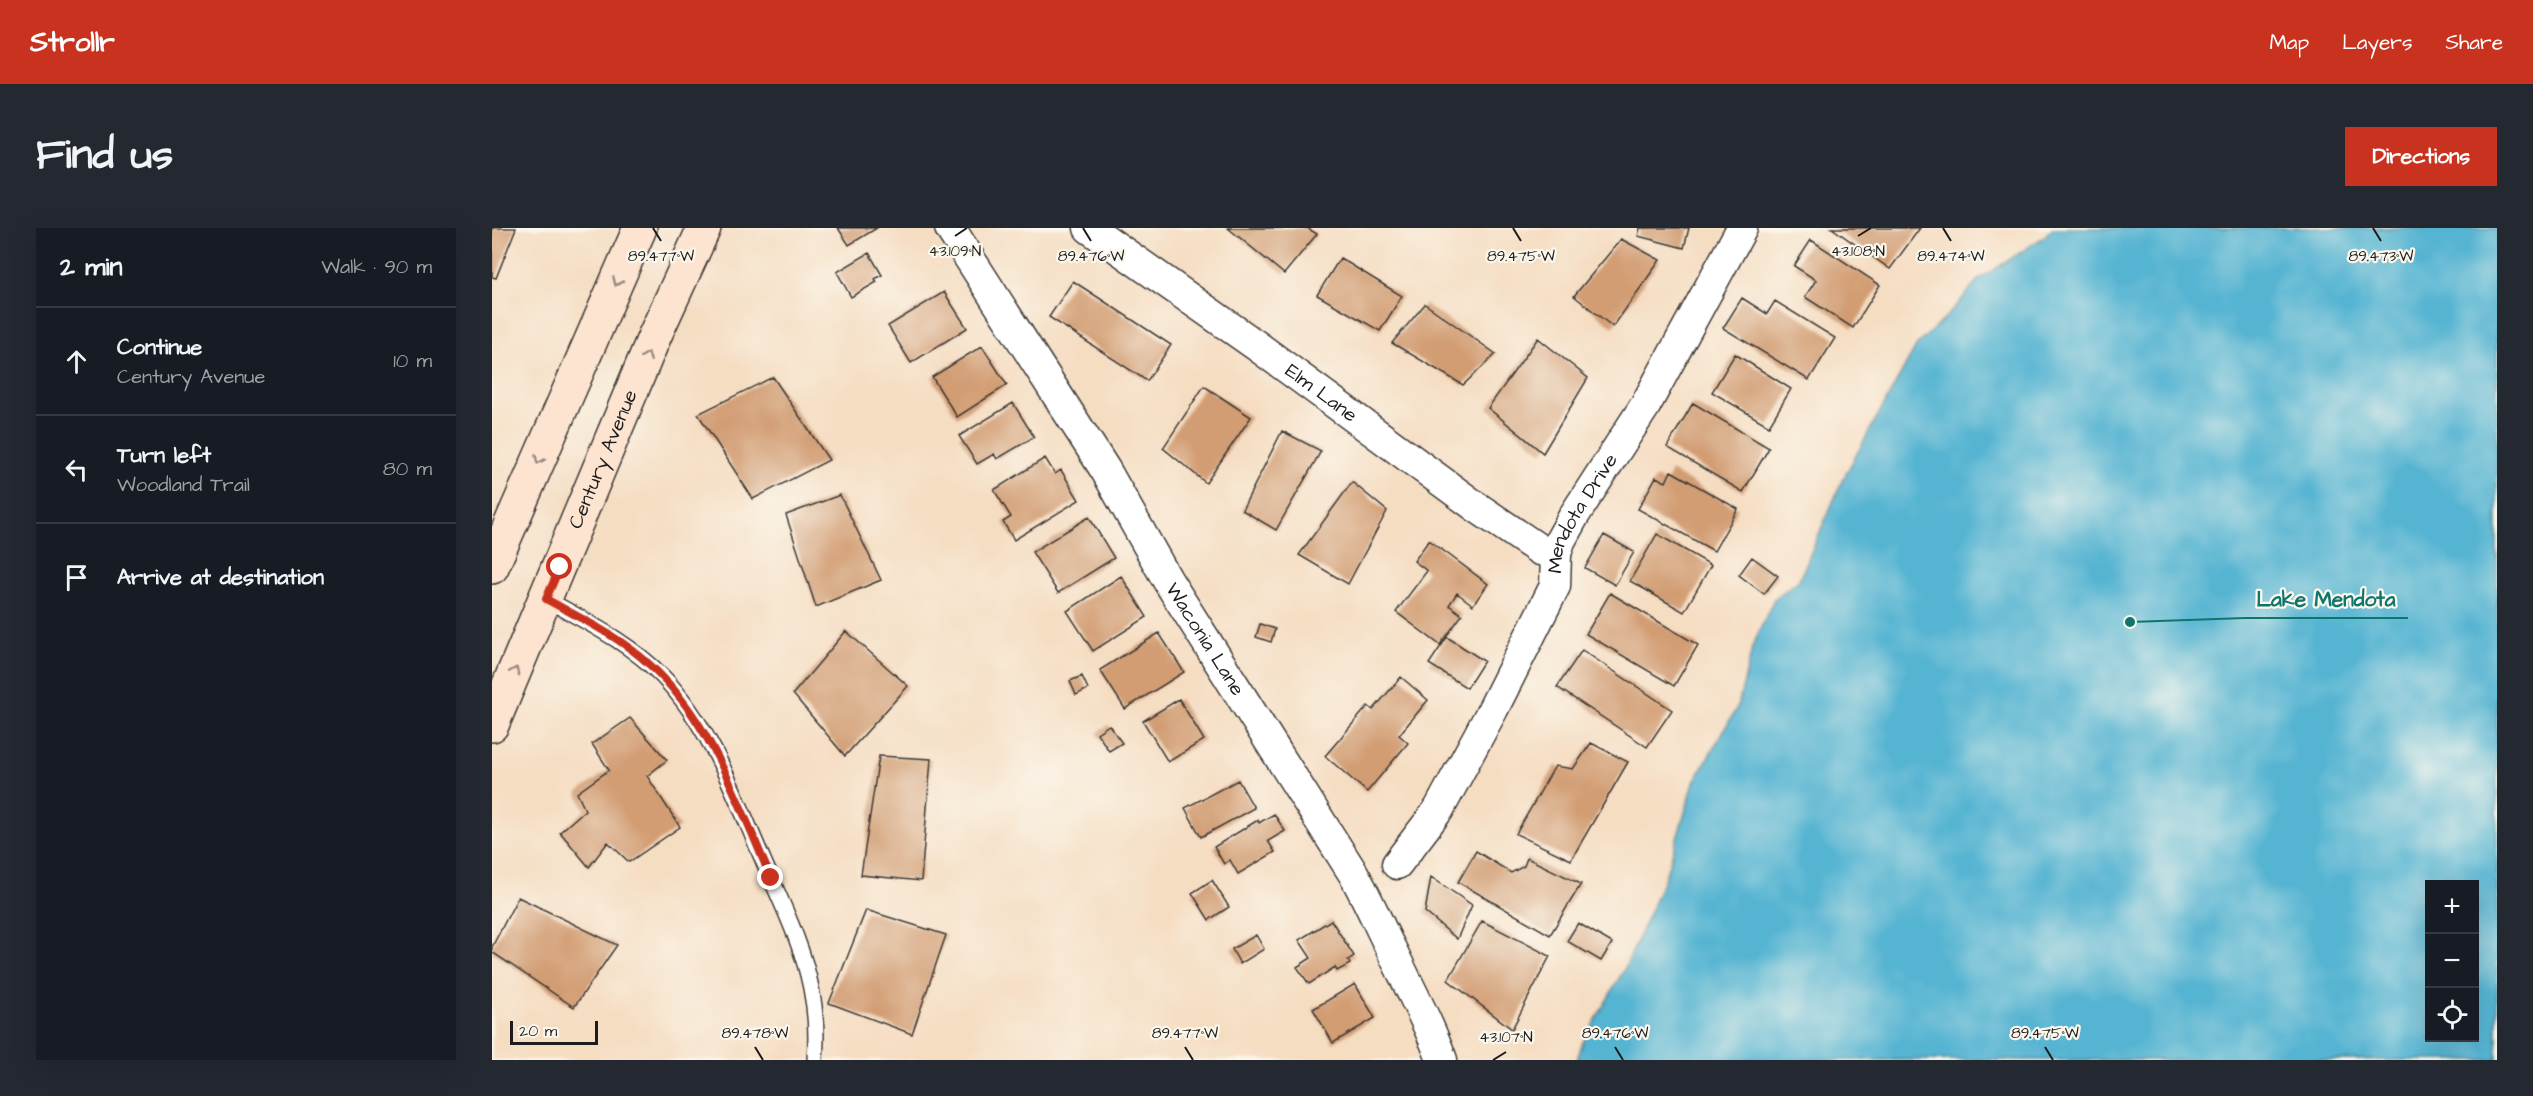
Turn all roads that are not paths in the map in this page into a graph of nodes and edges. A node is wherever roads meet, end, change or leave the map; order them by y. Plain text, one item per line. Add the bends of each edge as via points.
1 (640, 228) edge
2 (704, 228) edge
3 (950, 228) edge
4 (1089, 228) edge
5 (1742, 228) edge
6 (1556, 554) junction
7 (492, 567) edge
8 (546, 599) junction
9 (492, 725) edge
10 (1397, 864) dead end
11 (815, 1060) edge
12 (1442, 1060) edge

1 -> 7 main road
8 -> 2 main road, Century Avenue via 655,335
3 - 12 street, Waconia Lane via 1106,471 1168,581 1371,903
4 - 6 street, Elm Lane via 1475,506 1540,550
5 - 6 street, Mendota Drive via 1645,406 1575,514
6 - 10 street, Mendota Drive via 1555,586 1493,709 1439,809
9 -> 8 main road, Century Avenue
8 - 11 lane via 618,640 649,663 694,716 746,821 800,946 815,1010

